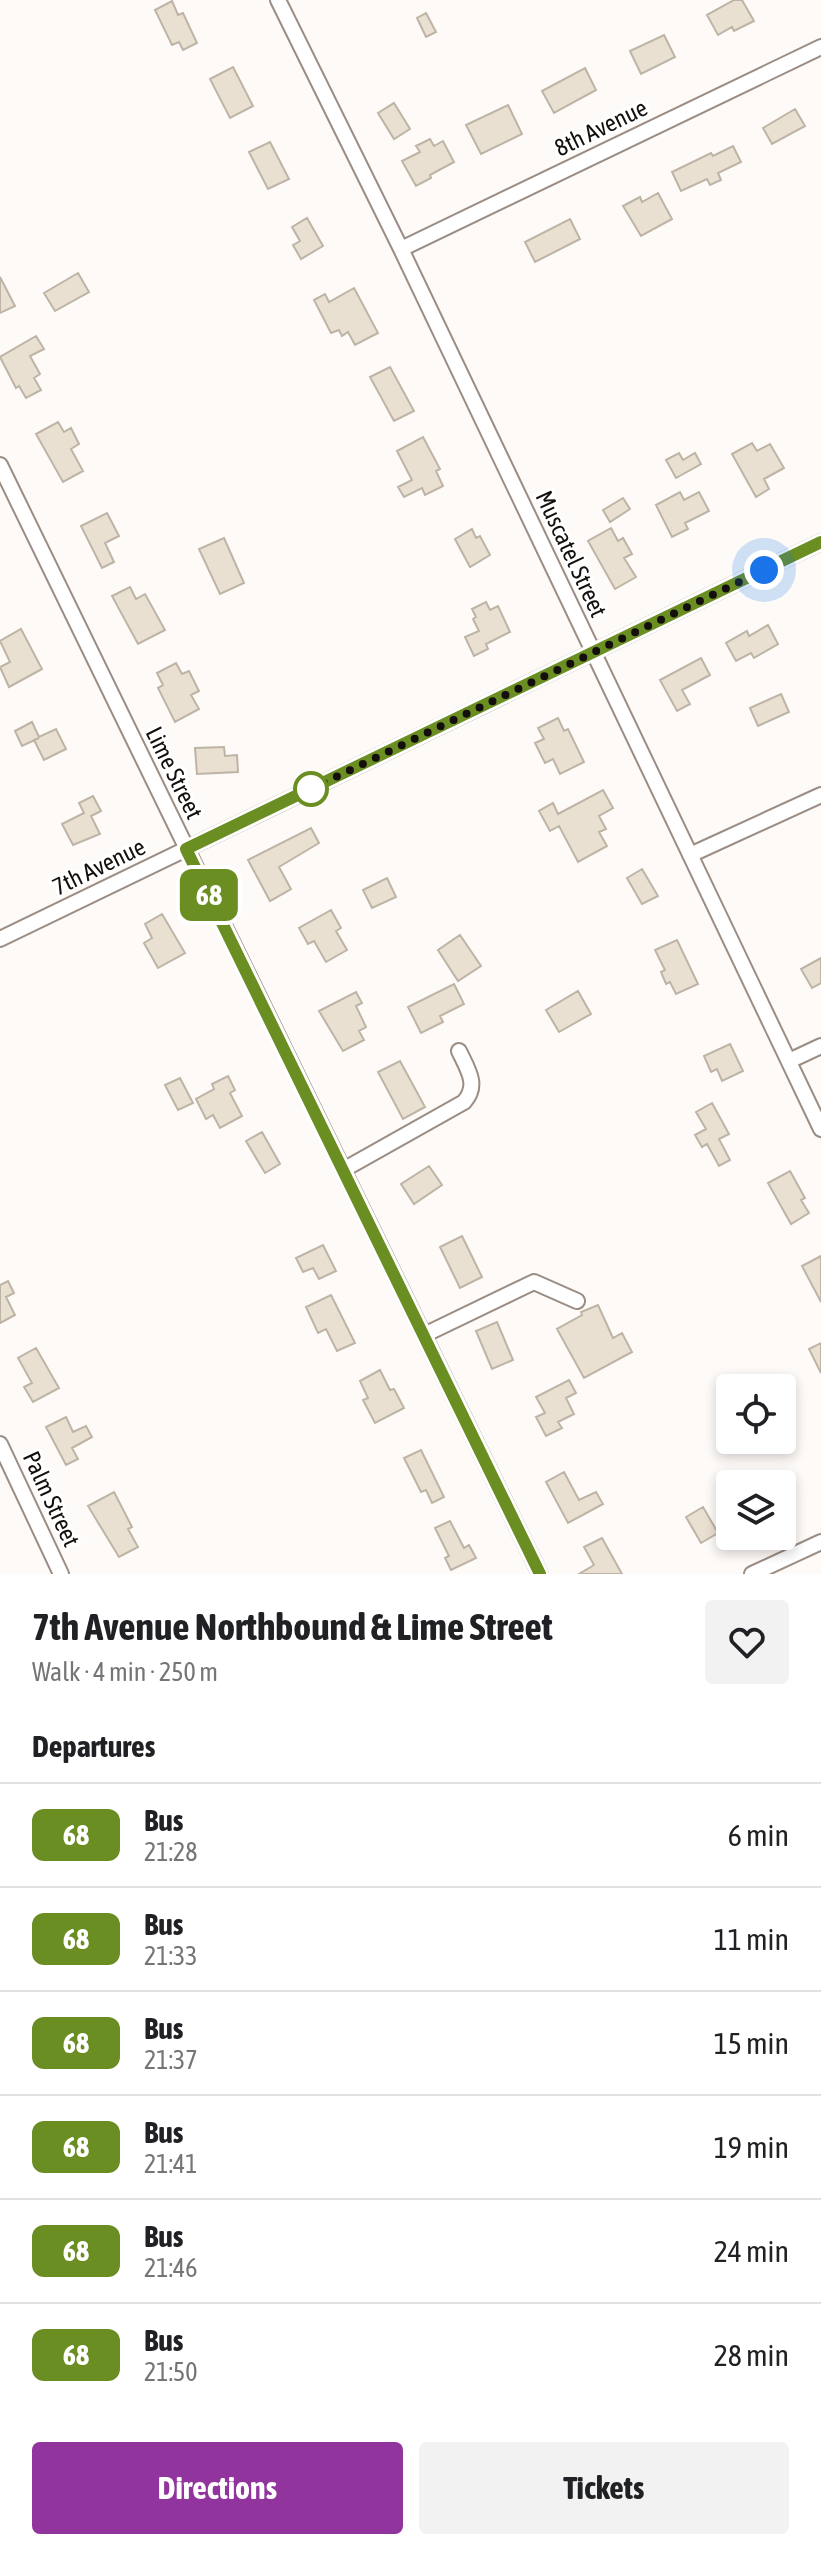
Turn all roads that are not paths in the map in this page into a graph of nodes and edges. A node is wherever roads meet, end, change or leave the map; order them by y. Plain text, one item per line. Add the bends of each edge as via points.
1 (278, 0) edge
2 (821, 47) edge
3 (401, 249) junction
4 (0, 465) edge
5 (821, 542) edge
6 (593, 653) junction
7 (821, 795) edge
8 (186, 849) junction
9 (690, 855) junction
10 (0, 939) edge
11 (821, 1046) edge
12 (459, 1051) dead end
13 (789, 1061) junction
14 (821, 1129) edge
15 (343, 1170) junction
16 (577, 1301) dead end
17 (424, 1335) junction
18 (0, 1444) edge
19 (821, 1542) edge
20 (61, 1574) edge
21 (540, 1574) edge
22 (752, 1574) edge

1 - 3 street, Muscatel Street
2 - 3 street, 8th Avenue
3 - 6 street, Muscatel Street
4 - 8 street, Lime Street
5 - 6 street, 7th Avenue
6 - 8 street, 7th Avenue
6 - 9 street, Muscatel Street
7 - 9 street
8 - 10 street, 7th Avenue
8 - 15 street, Lime Street
9 - 13 street, Muscatel Street
11 - 13 street
12 - 15 street via 474,1085 464,1102
13 - 14 street, Muscatel Street
15 - 17 street, Lime Street
16 - 17 street via 534,1282
17 - 21 street, Lime Street
18 - 20 street, Palm Street
19 - 22 street

